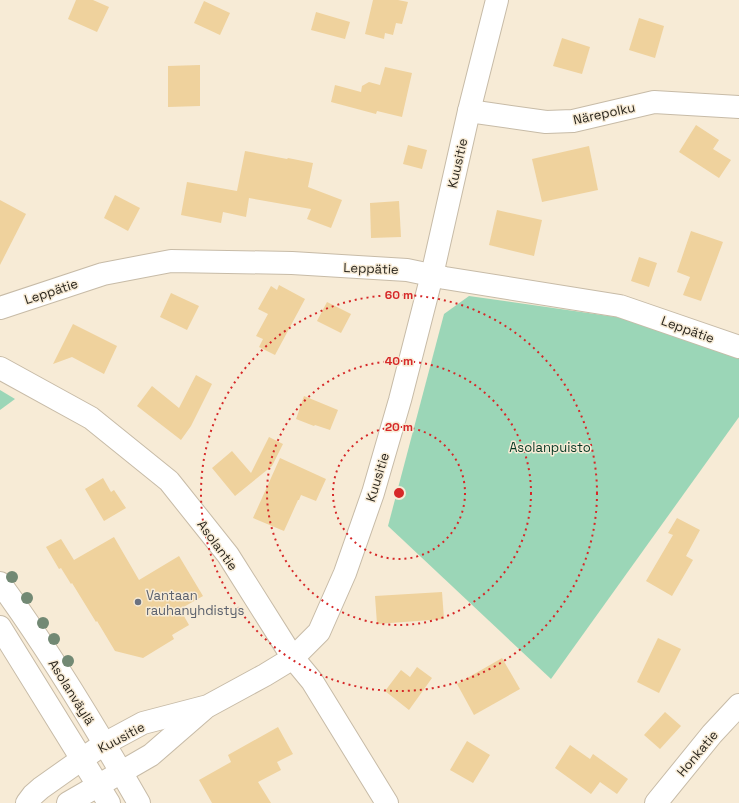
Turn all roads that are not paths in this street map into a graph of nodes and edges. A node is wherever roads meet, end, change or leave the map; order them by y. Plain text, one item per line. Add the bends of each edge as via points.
1 (497, 0) edge
2 (739, 107) edge
3 (469, 112) junction
4 (432, 275) junction
5 (0, 308) edge
6 (739, 347) edge
7 (0, 368) edge
8 (0, 583) edge
9 (0, 627) edge
10 (293, 658) junction
11 (739, 705) edge
12 (208, 706) junction
13 (104, 744) junction
14 (82, 758) junction
15 (121, 772) junction
16 (104, 794) edge
17 (27, 803) edge
18 (68, 803) edge
19 (139, 803) edge
20 (388, 803) edge
21 (656, 803) edge

1 - 3 street, Kuusitie
2 - 3 street, Närepolku via 654,102 573,121 546,122
3 - 4 street, Kuusitie
4 - 5 street, Leppätie via 407,270 171,261 103,274
4 - 6 street, Leppätie via 620,306
4 - 10 street, Kuusitie via 374,493 345,573 319,632
7 - 10 street, Asolantie via 91,418 169,481 228,555
8 - 13 street, Asolanväylä
9 - 14 street, Asolanväylä
10 - 12 street, Kuusitie
10 - 20 street, Asolantie via 312,681
11 - 21 street, Honkatie
12 - 13 street, Kuusitie via 143,723
12 - 15 street, Kuusitie via 150,755
13 - 14 street, Kuusitie
13 - 15 street, Asolanväylä
14 - 16 street, Asolanväylä
14 - 17 street, Kuusitie via 41,788
15 - 16 street, Kuusitie
15 - 19 street, Asolanväylä
16 - 18 street, Kuusitie

